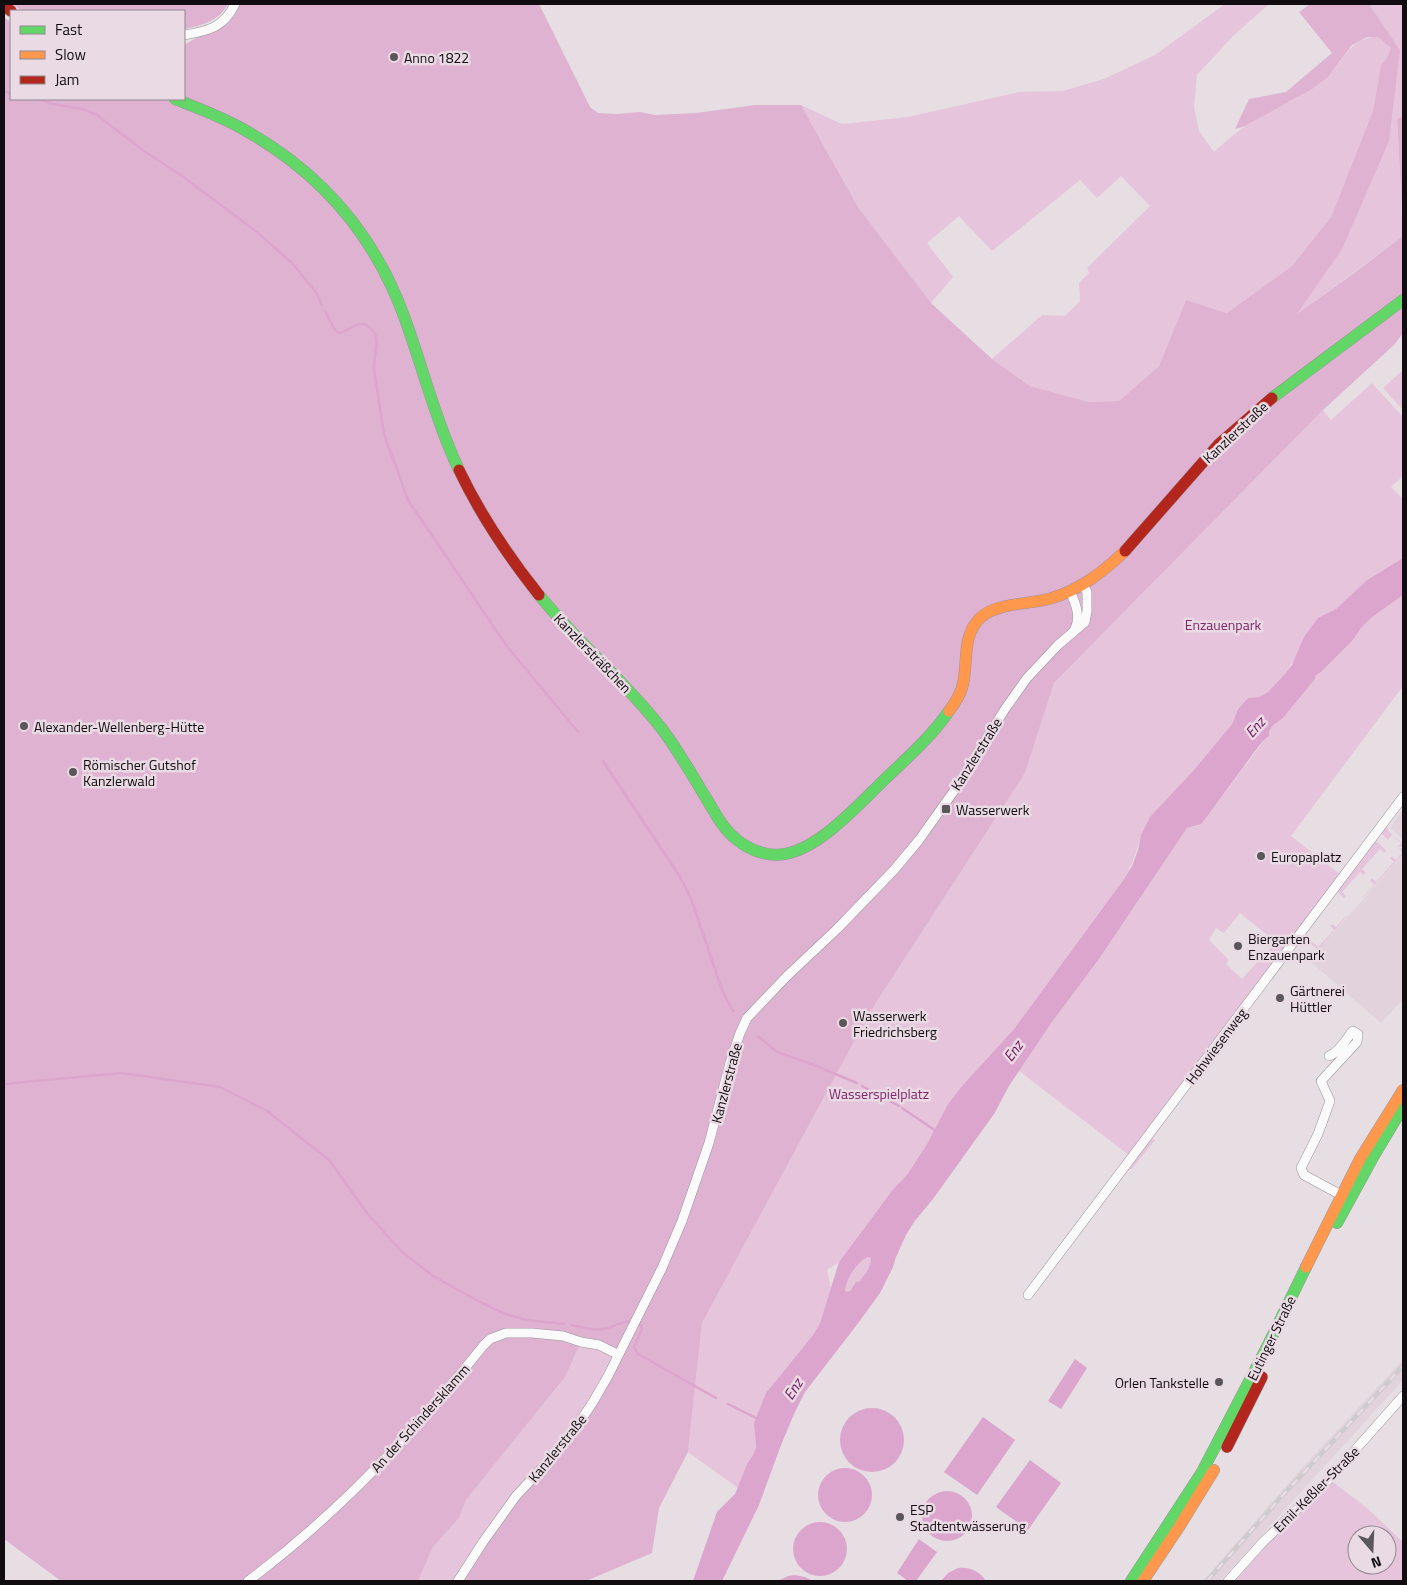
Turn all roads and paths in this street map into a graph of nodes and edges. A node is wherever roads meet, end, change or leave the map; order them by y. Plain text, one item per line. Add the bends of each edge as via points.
1 (236, 4) edge
2 (185, 36) edge
3 (178, 100) edge
4 (1403, 300) edge
5 (1083, 585) junction
6 (1070, 591) junction
7 (1070, 636) junction
8 (1403, 797) edge
9 (1329, 1056) dead end
10 (1403, 1090) edge
11 (1403, 1107) edge
12 (1340, 1195) junction
13 (1028, 1295) dead end
14 (617, 1354) junction
15 (1403, 1396) edge
16 (248, 1581) edge
17 (458, 1581) edge
18 (1131, 1581) edge
19 (1143, 1581) edge
20 (1228, 1581) edge

1 - 2 street via 230,16 219,26
3 - 6 main road, Kanzlersträßchen via 239,127 281,152 317,181 349,216 393,288 448,444 464,481 493,532 559,618 654,720 679,753 723,826 751,850 782,854 803,848 851,812 901,763 935,728 960,693 966,673 968,636 980,617
4 - 5 main road, Kanzlerstraße via 1252,414 1218,446 1124,552
5 - 6 main road, Kanzlersträßchen
5 - 7 street, Kanzlerstraße via 1087,592 1085,622
6 - 7 street via 1078,620
7 - 14 street, Kanzlerstraße via 1027,678 956,788 894,870 748,1018 740,1032 709,1144 682,1221 662,1268
8 - 13 street, Hohwiesenweg
9 - 12 street via 1353,1031 1358,1034 1357,1042 1321,1081 1330,1101 1301,1168 1304,1175
10 - 12 main road, Eutinger Straße
11 - 19 main road, Eutinger Straße via 1350,1199 1244,1416 1196,1500
12 - 18 main road, Eutinger Straße via 1221,1438 1174,1518
14 - 16 street, An der Schindersklamm via 598,1345 548,1334 506,1333 490,1339 379,1466 300,1541
14 - 17 street, Kanzlerstraße via 608,1376 573,1432 516,1496
15 - 20 street, Emil-Keßler-Straße via 1333,1475 1263,1542

